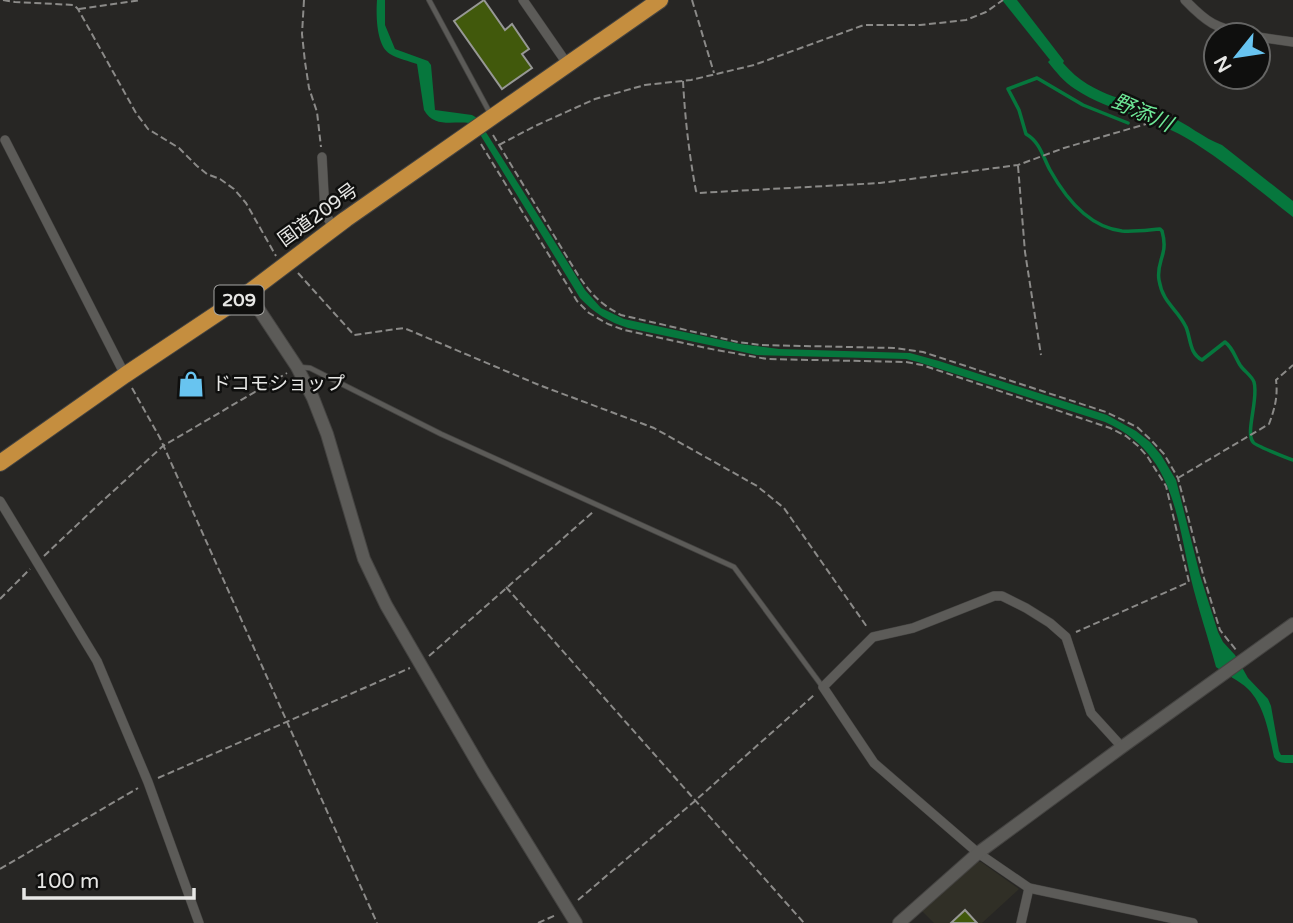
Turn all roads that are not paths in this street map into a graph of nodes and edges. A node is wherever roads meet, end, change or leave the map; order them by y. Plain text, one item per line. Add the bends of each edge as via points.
1 (429, 0) edge
2 (523, 0) edge
3 (660, 0) edge
4 (1185, 0) edge
5 (1207, 21) edge
6 (1272, 39) edge
7 (1293, 42) edge
8 (568, 65) junction
9 (482, 127) junction
10 (5, 140) dead end
11 (322, 157) road end
12 (334, 229) junction
13 (248, 293) junction
14 (297, 367) junction
15 (125, 375) junction
16 (0, 463) edge
17 (0, 501) edge
18 (1293, 624) edge
19 (822, 687) junction
20 (1122, 747) junction
21 (978, 853) junction
22 (1029, 888) junction
23 (1168, 921) edge
24 (199, 923) edge
25 (576, 923) edge
26 (900, 923) edge
27 (1021, 923) edge
28 (1194, 923) edge

1 - 9 lane
2 - 8 street
3 - 8 highway, 国道209号 / 209
4 - 5 street
6 - 7 street
8 - 9 highway, 国道209号 / 209
9 - 12 highway, 国道209号 / 209
10 - 15 street
11 - 12 street via 325,213
12 - 13 highway, 国道209号 / 209
13 - 14 street
13 - 15 highway, 国道209号 / 209
14 - 19 lane via 310,368 441,434 734,567
14 - 25 street via 327,434 364,559 386,605
15 - 16 highway, 国道209号 / 209
17 - 24 street via 97,661 148,782
18 - 20 street
19 - 20 street via 873,637 913,628 1002,596 1066,637 1091,713
19 - 21 street via 874,763
20 - 21 street
21 - 22 street
21 - 26 street
22 - 23 street
22 - 27 street
23 - 28 street

